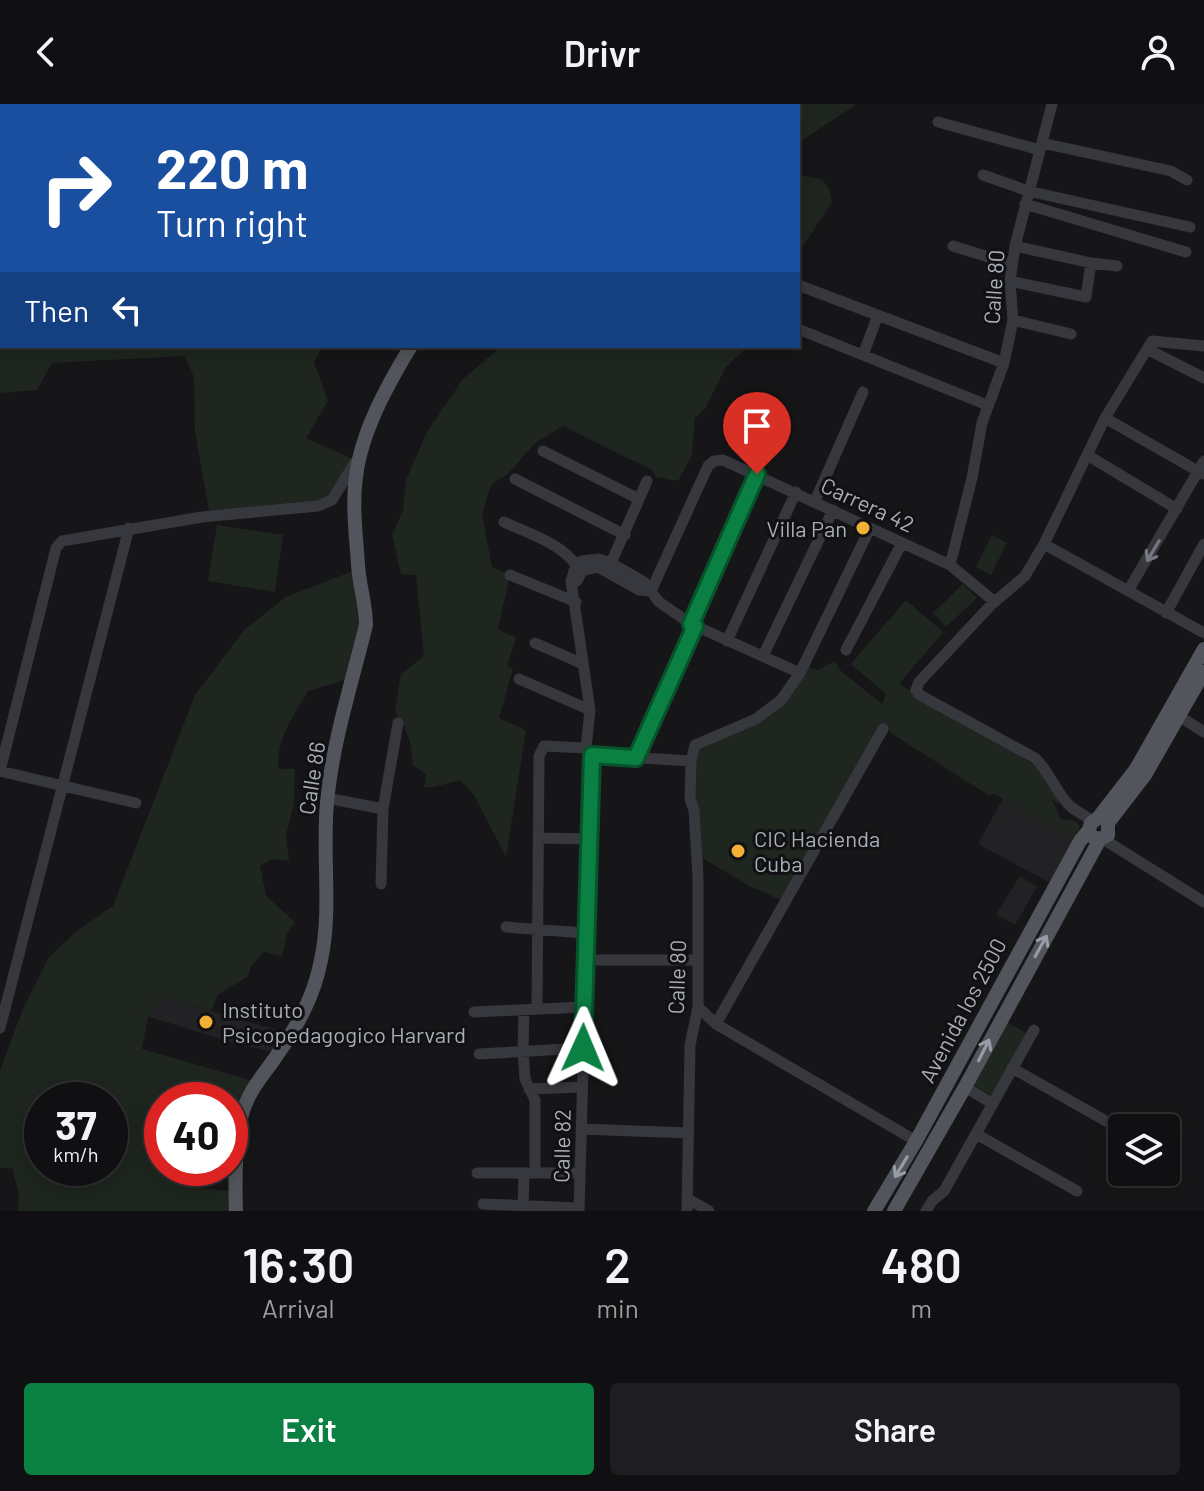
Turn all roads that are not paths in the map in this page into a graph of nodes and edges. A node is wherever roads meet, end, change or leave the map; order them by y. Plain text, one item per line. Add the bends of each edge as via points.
1 (1052, 104) edge
2 (938, 122) dead end
3 (1041, 146) junction
4 (983, 175) dead end
5 (1187, 180) dead end
6 (1028, 191) junction
7 (1025, 204) junction
8 (1190, 227) dead end
9 (953, 246) dead end
10 (1015, 246) junction
11 (1186, 252) dead end
12 (1091, 263) junction
13 (1011, 264) junction
14 (1117, 266) dead end
15 (1010, 281) junction
16 (800, 286) edge
17 (878, 315) junction
18 (1013, 320) junction
19 (800, 330) edge
20 (1071, 334) dead end
21 (1204, 346) edge
22 (410, 348) edge
23 (1147, 349) junction
24 (863, 355) junction
25 (1004, 363) junction
26 (1204, 378) edge
27 (863, 392) dead end
28 (987, 405) junction
29 (1105, 418) junction
30 (543, 451) dead end
31 (360, 454) junction
32 (1087, 455) junction
33 (1202, 469) edge
34 (757, 474) junction
35 (515, 479) dead end
36 (647, 481) dead end
37 (796, 492) junction
38 (639, 499) junction
39 (815, 501) junction
40 (1177, 509) junction
41 (833, 510) junction
42 (504, 522) dead end
43 (129, 528) junction
44 (870, 528) junction
45 (625, 535) junction
46 (902, 543) junction
47 (1044, 544) junction
48 (1204, 544) edge
49 (611, 563) junction
50 (576, 565) junction
51 (950, 565) junction
52 (510, 575) dead end
53 (651, 591) junction
54 (1128, 591) junction
55 (576, 599) junction
56 (993, 603) junction
57 (1166, 613) junction
58 (693, 625) junction
59 (1204, 633) edge
60 (727, 641) junction
61 (535, 643) dead end
62 (1204, 649) edge
63 (846, 650) dead end
64 (763, 656) junction
65 (583, 664) junction
66 (1204, 672) edge
67 (800, 673) junction
68 (519, 679) dead end
69 (590, 710) junction
70 (1175, 713) junction
71 (398, 723) dead end
72 (883, 729) dead end
73 (1204, 732) edge
74 (589, 751) junction
75 (636, 758) junction
76 (691, 761) junction
77 (0, 771) edge
78 (63, 787) junction
79 (327, 798) junction
80 (136, 803) dead end
81 (383, 809) junction
82 (1096, 826) junction
83 (538, 838) junction
84 (590, 839) junction
85 (381, 884) dead end
86 (1204, 902) edge
87 (506, 927) dead end
88 (539, 930) junction
89 (585, 933) junction
90 (585, 960) junction
91 (698, 960) junction
92 (584, 1007) junction
93 (698, 1007) junction
94 (2, 1010) edge
95 (531, 1010) junction
96 (474, 1012) dead end
97 (716, 1024) junction
98 (0, 1028) edge
99 (1034, 1030) dead end
100 (583, 1048) junction
101 (523, 1051) junction
102 (479, 1054) dead end
103 (1012, 1068) junction
104 (582, 1087) junction
105 (965, 1087) junction
106 (529, 1089) junction
107 (993, 1104) junction
108 (1108, 1122) edge
109 (581, 1129) junction
110 (689, 1133) junction
111 (976, 1134) junction
112 (916, 1141) junction
113 (477, 1173) dead end
114 (530, 1173) junction
115 (580, 1173) junction
116 (1077, 1191) dead end
117 (483, 1204) dead end
118 (688, 1205) edge
119 (523, 1208) edge
120 (579, 1209) edge
121 (236, 1211) edge
122 (709, 1211) edge
123 (874, 1211) edge
124 (894, 1211) edge
125 (926, 1211) edge

1 - 3 street, Calle 80
2 - 3 street
3 - 5 street via 1171,171
3 - 6 street, Calle 80
4 - 6 street
6 - 7 street, Calle 80
6 - 8 street
7 - 10 street, Calle 80
7 - 11 street
9 - 13 street
10 - 12 street
10 - 13 street, Calle 80
12 - 14 street
12 - 15 street via 1086,297
13 - 15 street, Calle 80
15 - 18 street, Calle 80
16 - 17 street
17 - 24 street
17 - 25 street
18 - 20 street
18 - 25 street, Calle 80
19 - 24 street
21 - 23 street via 1164,340 1152,341
22 - 31 main road, Calle 86
23 - 26 street
23 - 29 street
24 - 28 street
25 - 28 street, Calle 80
27 - 39 street
28 - 51 street, Calle 80
29 - 32 street
29 - 33 street
30 - 38 street
31 - 43 street via 340,491 318,506
31 - 79 main road, Calle 86 via 355,511 366,625
32 - 40 street
32 - 47 street
33 - 40 street
34 - 37 street, Carrera 42
34 - 53 street, Carrera 42 via 723,460 708,466
34 - 58 street
35 - 45 street
36 - 38 street
37 - 39 street, Carrera 42
37 - 60 street
38 - 45 street
39 - 41 street, Carrera 42
40 -> 54 street
41 - 44 street, Carrera 42
41 - 64 street
42 - 50 street via 553,545
43 - 77 street via 62,541 56,548
43 - 78 street
44 - 46 street, Carrera 42
44 - 67 street
45 - 49 street
46 - 51 street, Carrera 42
46 - 63 street
47 - 54 street
47 - 56 street via 1025,576
48 - 57 street
49 - 50 street via 589,559
49 - 53 street
50 - 55 street, Calle 82 via 571,581
51 - 56 street, Carrera 42
52 - 55 street
53 - 55 street via 591,568 578,577
53 - 58 street
54 - 57 street
55 - 65 street, Calle 82
56 - 82 street via 916,690 1035,758 1068,804
57 - 59 street
58 - 60 street
58 - 75 street
60 - 64 street
61 - 65 street
62 - 70 main road, Avenida los 2500
64 - 67 street
65 - 69 street, Calle 82
66 - 70 main road, Avenida los 2500
67 - 76 street, Calle 80 via 770,711 695,745
68 - 69 street
69 - 74 street, Calle 82
70 - 73 street
70 - 82 main road, Avenida los 2500 via 1145,775
71 - 81 street
72 - 97 street
74 - 75 street
74 - 83 street via 544,746 539,756
74 - 84 street, Calle 82
75 - 76 street
76 - 91 street, Calle 80
77 - 78 street
78 - 80 street
78 - 94 street
79 - 81 street
79 - 121 main road, Calle 86 via 322,958 311,998 256,1082 241,1117
81 - 85 street
82 - 86 street
105 -> 82 main road, Avenida los 2500
82 - 112 main road, Avenida los 2500 via 1080,841 1054,885
83 - 84 street
83 - 88 street
84 - 89 street, Calle 82
87 - 88 street
88 - 89 street
88 - 95 street
89 - 90 street, Calle 82
90 - 91 street
90 - 92 street, Calle 82
91 - 93 street, Calle 80
92 - 95 street
92 - 100 street, Calle 82
93 - 97 street
93 - 110 street, Calle 80 via 690,1045
94 - 98 street
95 - 96 street
95 - 101 street
97 - 112 street
99 - 103 street
100 - 101 street
100 - 104 street, Calle 82
101 - 102 street
101 - 106 street
103 - 107 street
103 - 108 street
104 - 106 street
104 - 109 street, Calle 82
105 - 107 street
105 - 124 main road, Avenida los 2500
106 - 114 street via 535,1100
107 - 111 street
109 - 110 street
109 - 115 street, Calle 82
110 - 118 street, Calle 80
111 - 116 street
111 - 125 street via 944,1191
112 -> 123 main road, Avenida los 2500
113 - 114 street
114 - 115 street
114 - 119 street
115 - 120 street, Calle 82
117 - 119 street
118 - 122 street
119 - 120 street

